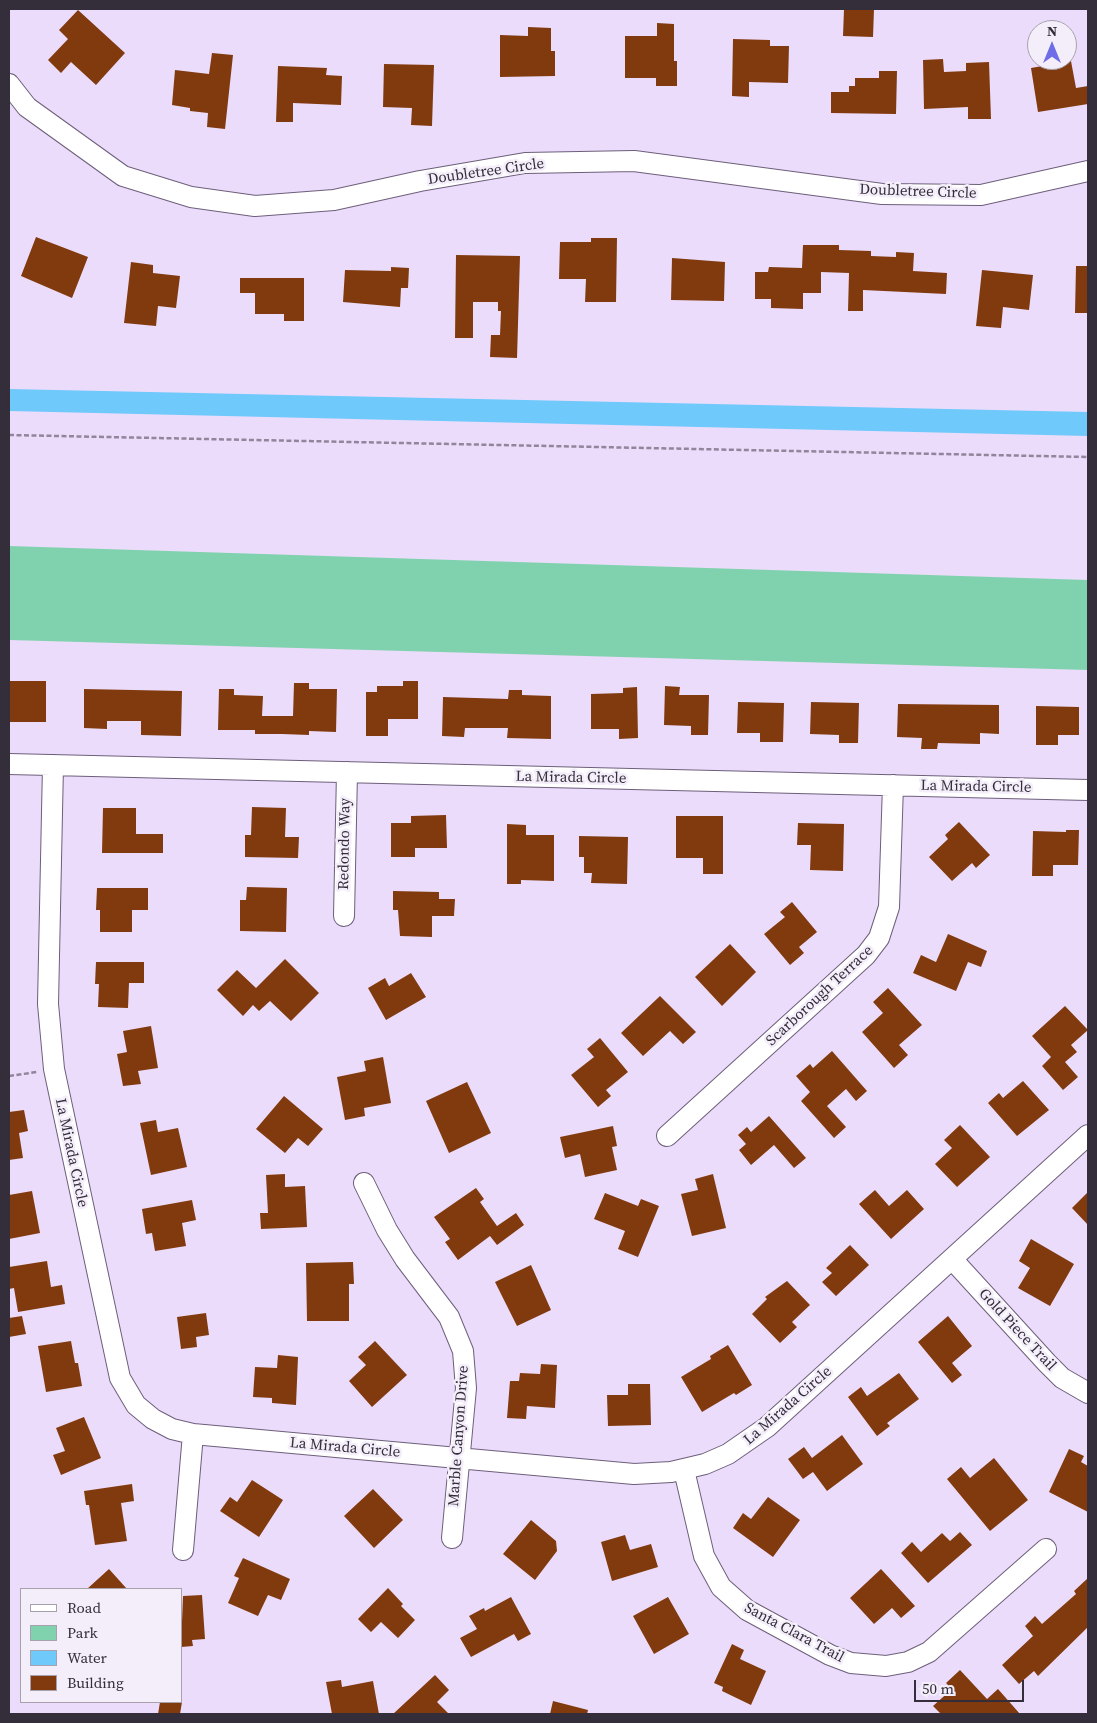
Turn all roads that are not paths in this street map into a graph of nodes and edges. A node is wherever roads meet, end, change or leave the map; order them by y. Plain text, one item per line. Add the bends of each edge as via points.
1 (9, 84) edge
2 (1088, 171) edge
3 (9, 764) edge
4 (53, 766) junction
5 (347, 772) junction
6 (893, 785) junction
7 (1088, 790) edge
8 (344, 916) dead end
9 (1088, 1135) edge
10 (667, 1136) dead end
11 (364, 1183) dead end
12 (952, 1259) junction
13 (1088, 1393) edge
14 (193, 1434) junction
15 (459, 1458) junction
16 (684, 1470) junction
17 (452, 1538) dead end
18 (1046, 1549) dead end
19 (183, 1550) dead end

1 - 2 street, Doubletree Circle via 27,107 123,176 191,197 255,206 334,200 525,163 634,161 882,194 981,195
3 - 4 street, La Mirada Circle
4 - 5 street, La Mirada Circle
4 - 14 street, La Mirada Circle via 48,1004 54,1069 120,1378 133,1401 152,1419 172,1429
5 - 6 street, La Mirada Circle
5 - 8 street, Redondo Way
6 - 7 street, La Mirada Circle
6 - 10 street, Scarborough Terrace via 889,907 884,928 876,942 866,955
9 - 12 street, La Mirada Circle
11 - 15 street, Marble Canyon Drive via 404,1259 449,1316 460,1339 466,1376
12 - 13 street, Gold Piece Trail via 1062,1378
12 - 16 street, La Mirada Circle via 749,1441 728,1454
14 - 15 street, La Mirada Circle
14 - 19 street
15 - 16 street, La Mirada Circle via 634,1474
15 - 17 street, Marble Canyon Drive
16 - 18 street, Santa Clara Trail via 704,1556 728,1595 747,1610 813,1646 857,1664 897,1664 929,1652

